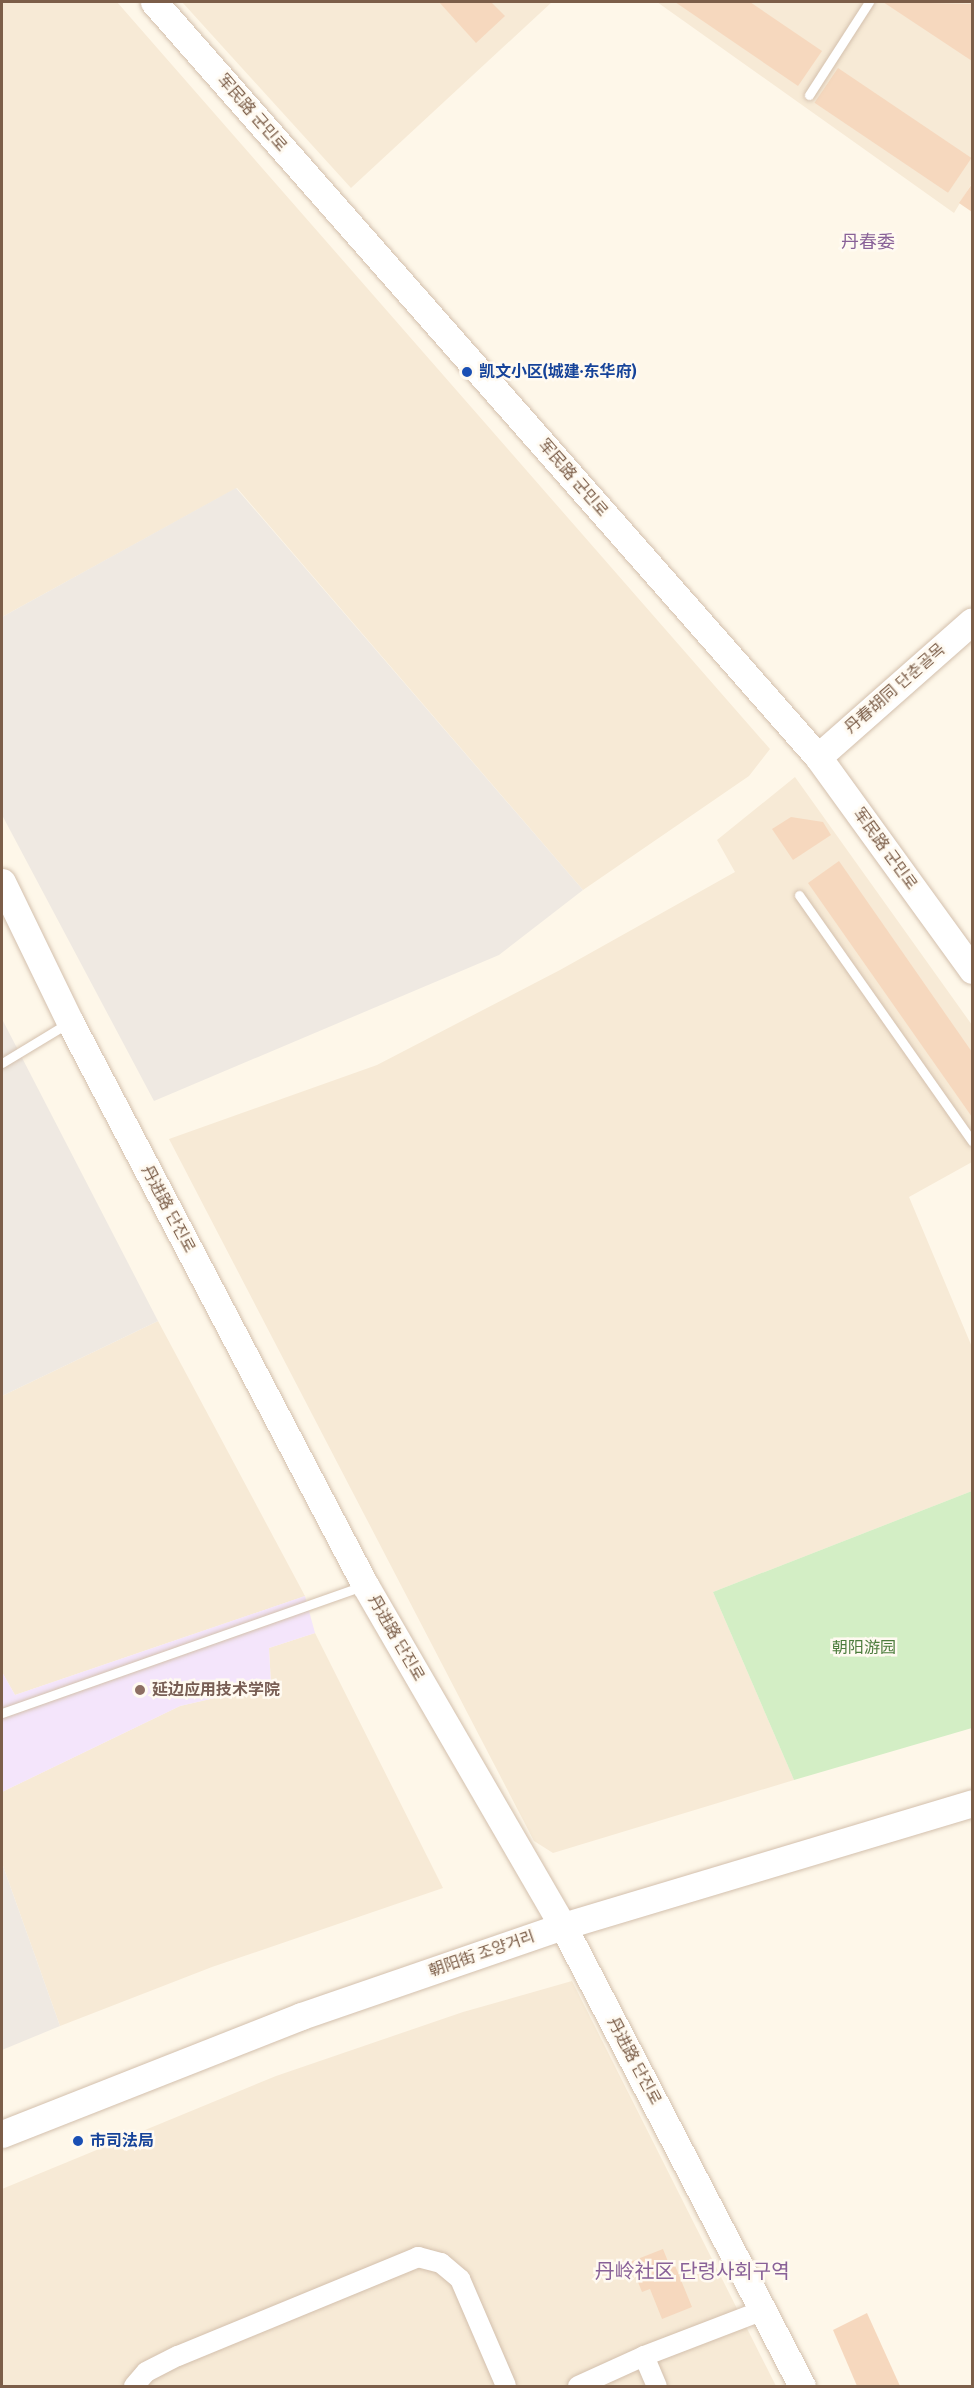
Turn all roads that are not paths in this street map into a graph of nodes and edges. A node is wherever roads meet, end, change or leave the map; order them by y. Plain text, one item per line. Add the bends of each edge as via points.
1 (154, 2) edge
2 (869, 2) edge
3 (808, 95) dead end
4 (972, 621) edge
5 (818, 757) junction
6 (2, 882) edge
7 (799, 895) dead end
8 (972, 970) edge
9 (70, 1022) junction
10 (2, 1063) edge
11 (972, 1141) edge
12 (365, 1585) junction
13 (2, 1713) edge
14 (972, 1803) edge
15 (563, 1926) junction
16 (2, 2134) edge
17 (764, 2310) junction
18 (644, 2356) junction
19 (134, 2386) edge
20 (506, 2386) edge
21 (578, 2386) edge
22 (657, 2386) edge
23 (802, 2386) edge

1 - 5 street, 军民路 군민로
2 - 3 lane
4 - 5 street, 丹春胡同 단춘골목
5 - 8 street, 军民路 군민로
6 - 9 street, 丹进路 단진로
7 - 11 lane
9 - 10 lane
9 - 12 street, 丹进路 단진로
12 - 13 lane
12 - 15 street, 丹进路 단진로
14 - 15 street, 朝阳街 조양거리
15 - 16 street, 朝阳街 조양거리 via 302,2016
15 - 17 street, 丹进路 단진로
17 - 18 street
17 - 23 street, 丹进路 단진로
18 - 21 street
18 - 22 street
19 - 20 street via 146,2372 178,2356 418,2257 441,2263 460,2279

